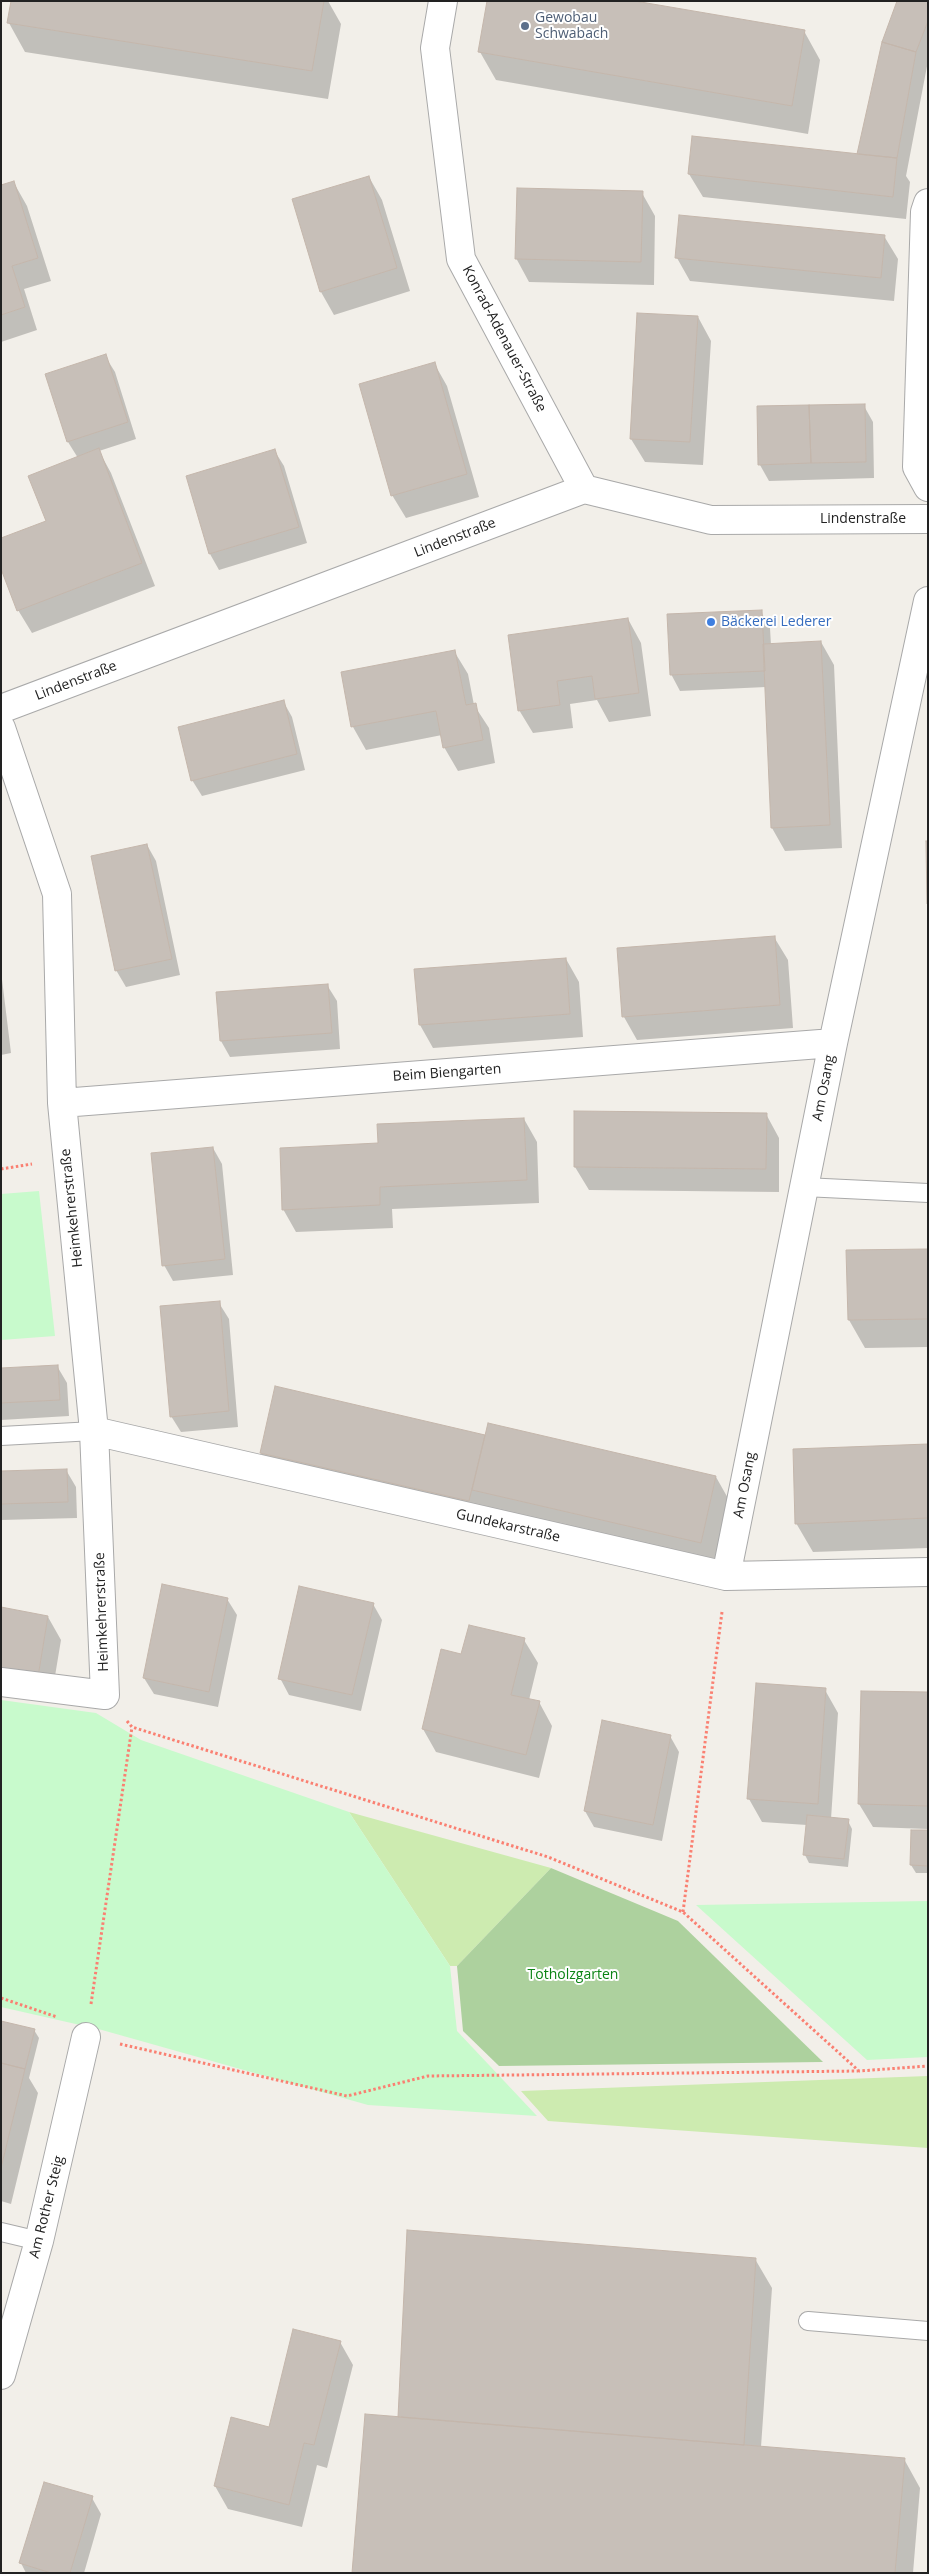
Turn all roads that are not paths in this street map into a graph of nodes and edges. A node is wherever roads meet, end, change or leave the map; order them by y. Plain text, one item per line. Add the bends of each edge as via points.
1 (442, 1) edge
2 (928, 203) edge
3 (928, 487) edge
4 (584, 489) junction
5 (928, 519) edge
6 (928, 601) edge
7 (1, 709) edge
8 (1, 728) edge
9 (833, 1043) junction
10 (62, 1103) junction
11 (804, 1187) junction
12 (928, 1193) edge
13 (94, 1431) junction
14 (1, 1436) edge
15 (928, 1572) edge
16 (726, 1576) junction
17 (1, 1682) edge
18 (86, 2037) road end
19 (1, 2232) edge
20 (39, 2241) junction
21 (808, 2321) dead end
22 (928, 2331) edge
23 (1, 2375) edge

1 - 4 street, Konrad-Adenauer-Straße via 435,48 461,259
2 - 3 street via 917,467
4 - 5 street, Lindenstraße via 711,520
4 - 7 street, Lindenstraße
6 - 9 street, Am Osang
8 - 10 street, Heimkehrerstraße via 57,894
9 - 10 street, Beim Biengarten
9 - 11 street, Am Osang
10 - 13 street, Heimkehrerstraße
11 - 12 lane
11 - 16 street, Am Osang
13 - 14 lane
13 - 16 street, Gundekarstraße
13 - 17 street, Heimkehrerstraße via 105,1696
15 - 16 street, Gundekarstraße
18 - 20 street, Am Rother Steig
19 - 20 lane
20 - 23 street, Am Rother Steig
21 - 22 lane

